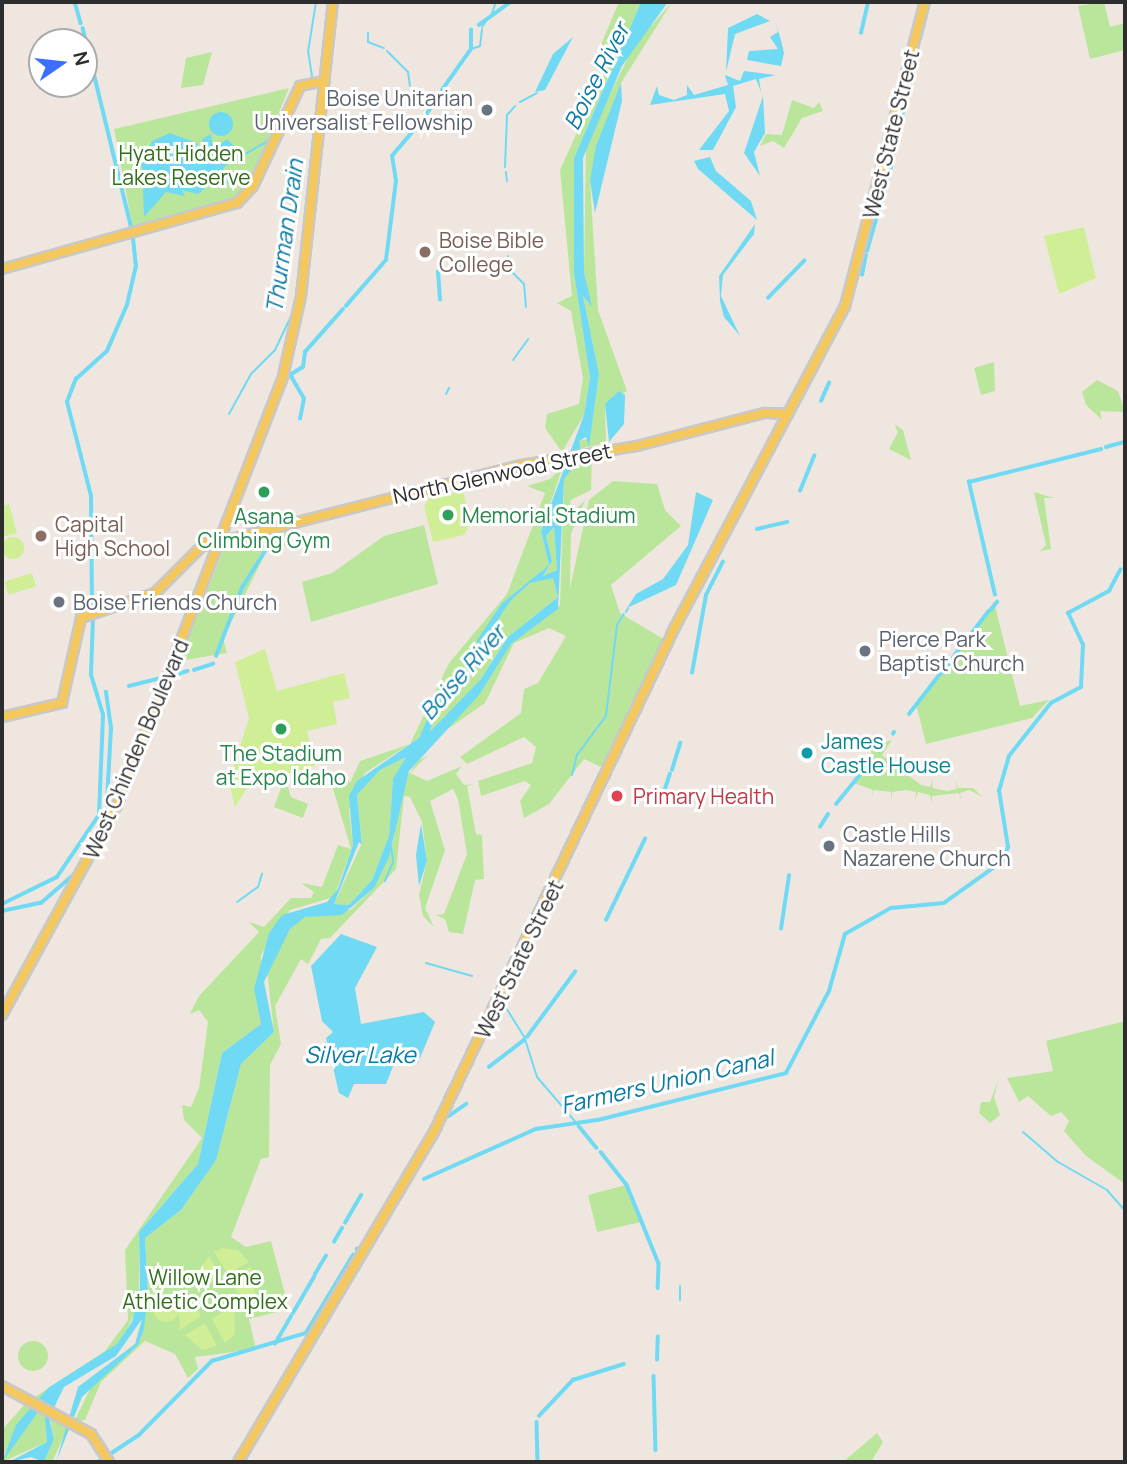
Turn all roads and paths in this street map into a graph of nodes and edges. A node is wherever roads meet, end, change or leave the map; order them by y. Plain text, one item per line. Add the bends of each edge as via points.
1 (333, 2) edge
2 (925, 2) edge
3 (324, 81) junction
4 (857, 267) junction
5 (2, 269) edge
6 (794, 403) junction
7 (771, 412) junction
8 (786, 414) junction
9 (801, 415) dead end
10 (722, 424) junction
11 (779, 426) junction
12 (767, 452) junction
13 (237, 498) junction
14 (230, 524) junction
15 (284, 524) junction
16 (239, 534) junction
17 (221, 539) junction
18 (205, 545) junction
19 (213, 556) junction
20 (202, 589) junction
21 (2, 717) edge
22 (2, 1014) edge
23 (2, 1385) edge
24 (108, 1458) edge
25 (240, 1462) edge

1 - 3 main road, West Chinden Boulevard
2 - 4 main road, West State Street
3 - 5 main road via 300,86 253,186 237,203
3 - 13 main road, West Chinden Boulevard via 297,321
4 - 6 main road, West State Street via 845,306
4 - 8 main road, West State Street
6 - 8 main road, West State Street
6 - 9 main road
7 - 8 main road, North Glenwood Street
7 - 10 main road, North Glenwood Street
7 - 11 main road
8 - 10 main road, North Glenwood Street via 768,410
8 - 11 main road, West State Street
8 - 12 main road, West State Street
10 - 15 main road, North Glenwood Street via 565,456
11 - 12 main road, West State Street
12 - 25 main road, West State Street via 675,627 433,1135
13 - 14 main road, West Chinden Boulevard
13 - 17 main road, West Chinden Boulevard
14 - 16 main road
14 - 17 main road, West Chinden Boulevard
15 - 16 main road, North Glenwood Street
15 - 17 main road, North Glenwood Street
16 - 17 main road, North Glenwood Street
17 - 18 main road, North Glenwood Street
17 - 19 main road, West Chinden Boulevard
17 - 20 main road, West Chinden Boulevard
18 - 19 main road
18 - 21 main road, North Glenwood Street via 155,593 89,615 62,703
19 - 20 main road, West Chinden Boulevard
20 - 22 main road, West Chinden Boulevard via 111,819
23 - 24 main road via 79,1427

